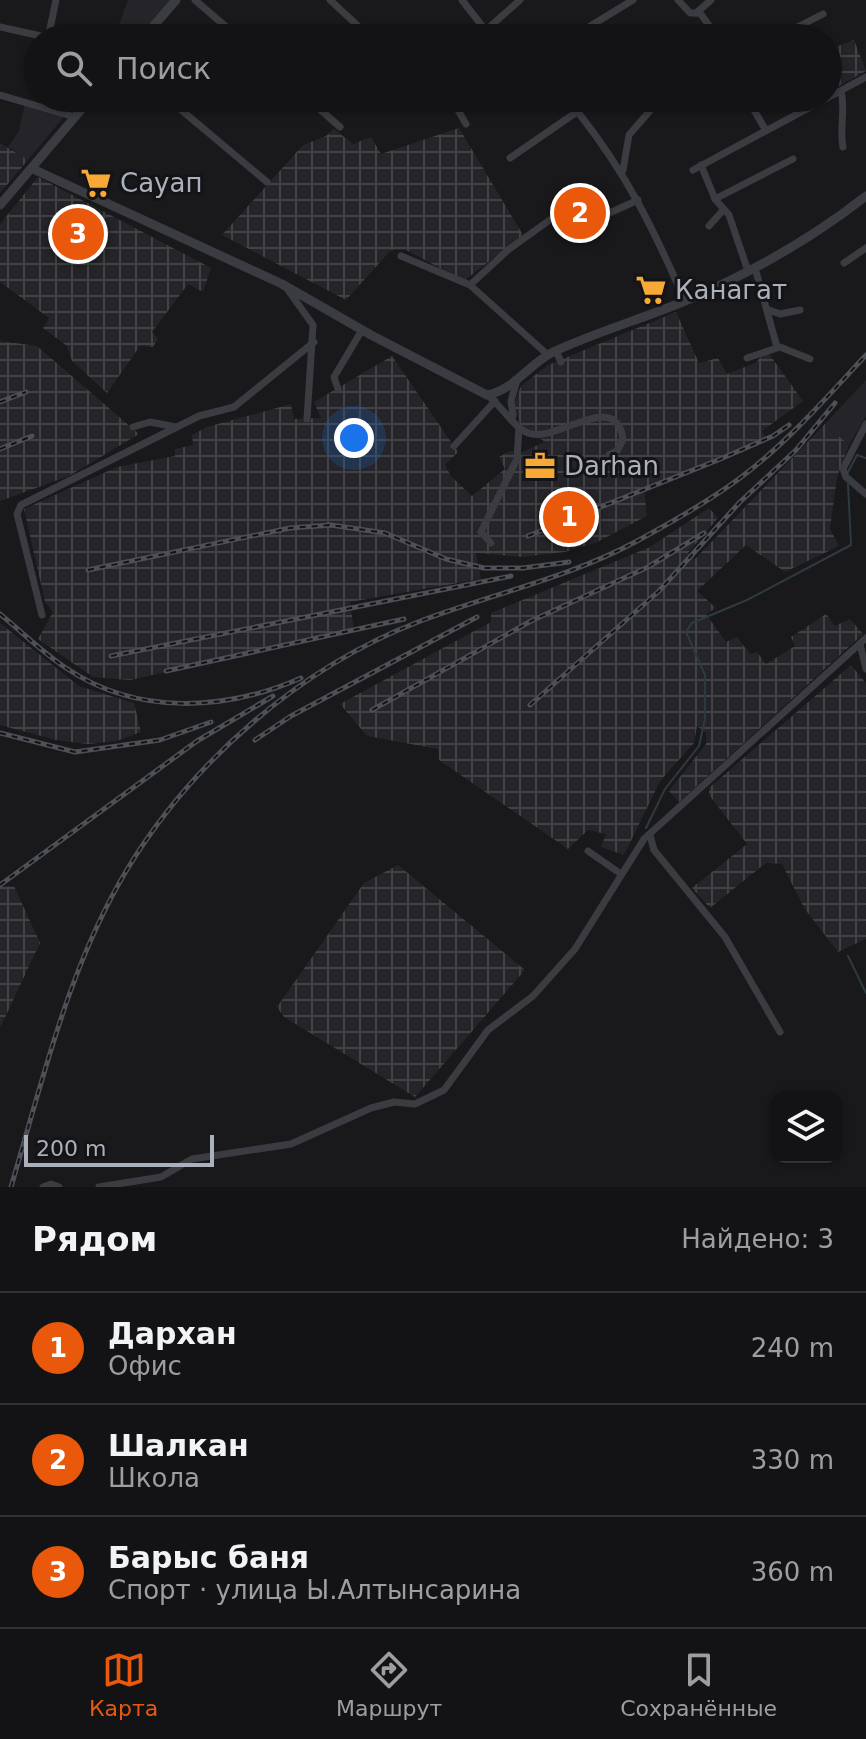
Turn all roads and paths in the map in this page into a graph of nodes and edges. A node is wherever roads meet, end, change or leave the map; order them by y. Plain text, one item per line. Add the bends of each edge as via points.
1 (56, 0) edge
2 (176, 0) edge
3 (195, 0) edge
4 (330, 0) edge
5 (462, 0) edge
6 (520, 0) edge
7 (633, 0) edge
8 (678, 0) edge
9 (711, 0) edge
10 (696, 13) junction
11 (823, 14) dead end
12 (52, 24) edge
13 (155, 24) edge
14 (223, 24) edge
15 (356, 24) edge
16 (481, 24) edge
17 (494, 24) edge
18 (594, 24) edge
19 (708, 24) edge
20 (803, 24) edge
21 (0, 27) edge
22 (24, 32) edge
23 (866, 77) edge
24 (842, 90) edge
25 (0, 95) edge
26 (842, 96) edge
27 (24, 102) edge
28 (58, 112) edge
29 (79, 112) edge
30 (184, 112) edge
31 (323, 112) edge
32 (459, 112) edge
33 (576, 112) edge
34 (578, 112) edge
35 (649, 112) edge
36 (755, 112) edge
37 (799, 112) edge
38 (75, 117) junction
39 (466, 124) dead end
40 (340, 127) dead end
41 (765, 129) junction
42 (843, 147) dead end
43 (510, 158) dead end
44 (793, 159) dead end
45 (701, 165) junction
46 (33, 169) junction
47 (623, 170) junction
48 (693, 170) dead end
49 (267, 182) dead end
50 (866, 196) edge
51 (715, 199) junction
52 (638, 200) junction
53 (0, 205) edge
54 (724, 209) junction
55 (709, 226) dead end
56 (866, 248) edge
57 (401, 256) dead end
58 (844, 263) dead end
59 (752, 270) junction
60 (282, 284) junction
61 (470, 285) junction
62 (685, 301) junction
63 (769, 310) junction
64 (800, 310) dead end
65 (362, 330) junction
66 (314, 342) junction
67 (777, 347) junction
68 (552, 353) junction
69 (747, 358) dead end
70 (810, 359) dead end
71 (561, 362) dead end
72 (517, 380) junction
73 (338, 389) dead end
74 (491, 398) junction
75 (307, 419) dead end
76 (517, 423) junction
77 (866, 424) edge
78 (133, 427) dead end
79 (176, 427) junction
80 (454, 446) dead end
81 (609, 455) dead end
82 (866, 494) edge
83 (491, 543) dead end
84 (42, 615) dead end
85 (863, 641) edge
86 (866, 669) edge
87 (647, 837) junction
88 (588, 851) dead end
89 (621, 874) junction
90 (780, 1032) dead end
91 (43, 1187) edge
92 (59, 1187) edge
93 (99, 1187) edge

1 - 12 street
2 - 13 street
3 - 14 street
4 - 15 street
5 - 16 street
6 - 17 street
7 - 18 street
8 - 10 street
9 - 10 street
10 - 19 street
11 - 20 street
21 - 22 street
23 - 24 street
25 - 27 street
26 - 42 street
28 - 38 street
29 - 38 street
30 - 49 street
31 - 40 street
32 - 39 street
33 - 43 street
34 - 47 street
35 - 47 street via 629,135
36 - 41 street
37 - 41 street
38 - 46 street
41 - 45 street
44 - 51 street
45 - 48 street
45 - 51 street
46 - 53 street
46 - 60 street
47 - 52 street
50 - 59 street
51 - 54 street
52 - 61 street via 570,231 565,214 558,214
52 - 62 street
54 - 55 street
54 - 59 street
56 - 58 street
57 - 61 street
59 - 62 street
59 - 63 street
60 - 65 street
60 - 66 street via 306,312
61 - 68 street
62 - 68 street
63 - 64 street
63 - 67 street
65 - 73 street via 334,377
65 - 74 street
66 - 75 street
66 - 79 street via 234,407
67 - 69 street
67 - 70 street
68 - 71 street
68 - 72 street
72 - 74 street
72 - 76 street via 510,407
74 - 76 street
74 - 80 street
76 - 81 street via 540,435 611,418 623,440
76 - 83 street via 517,459 481,532
77 - 82 street via 843,469
78 - 79 street via 150,422
79 - 84 street via 21,505 17,514
85 - 86 street
85 - 87 street
87 - 89 street
87 - 90 street via 725,937
88 - 89 street
89 - 93 street via 553,976 488,1030 444,1090 430,1100 371,1108 291,1144 192,1159 161,1177
91 - 92 street

